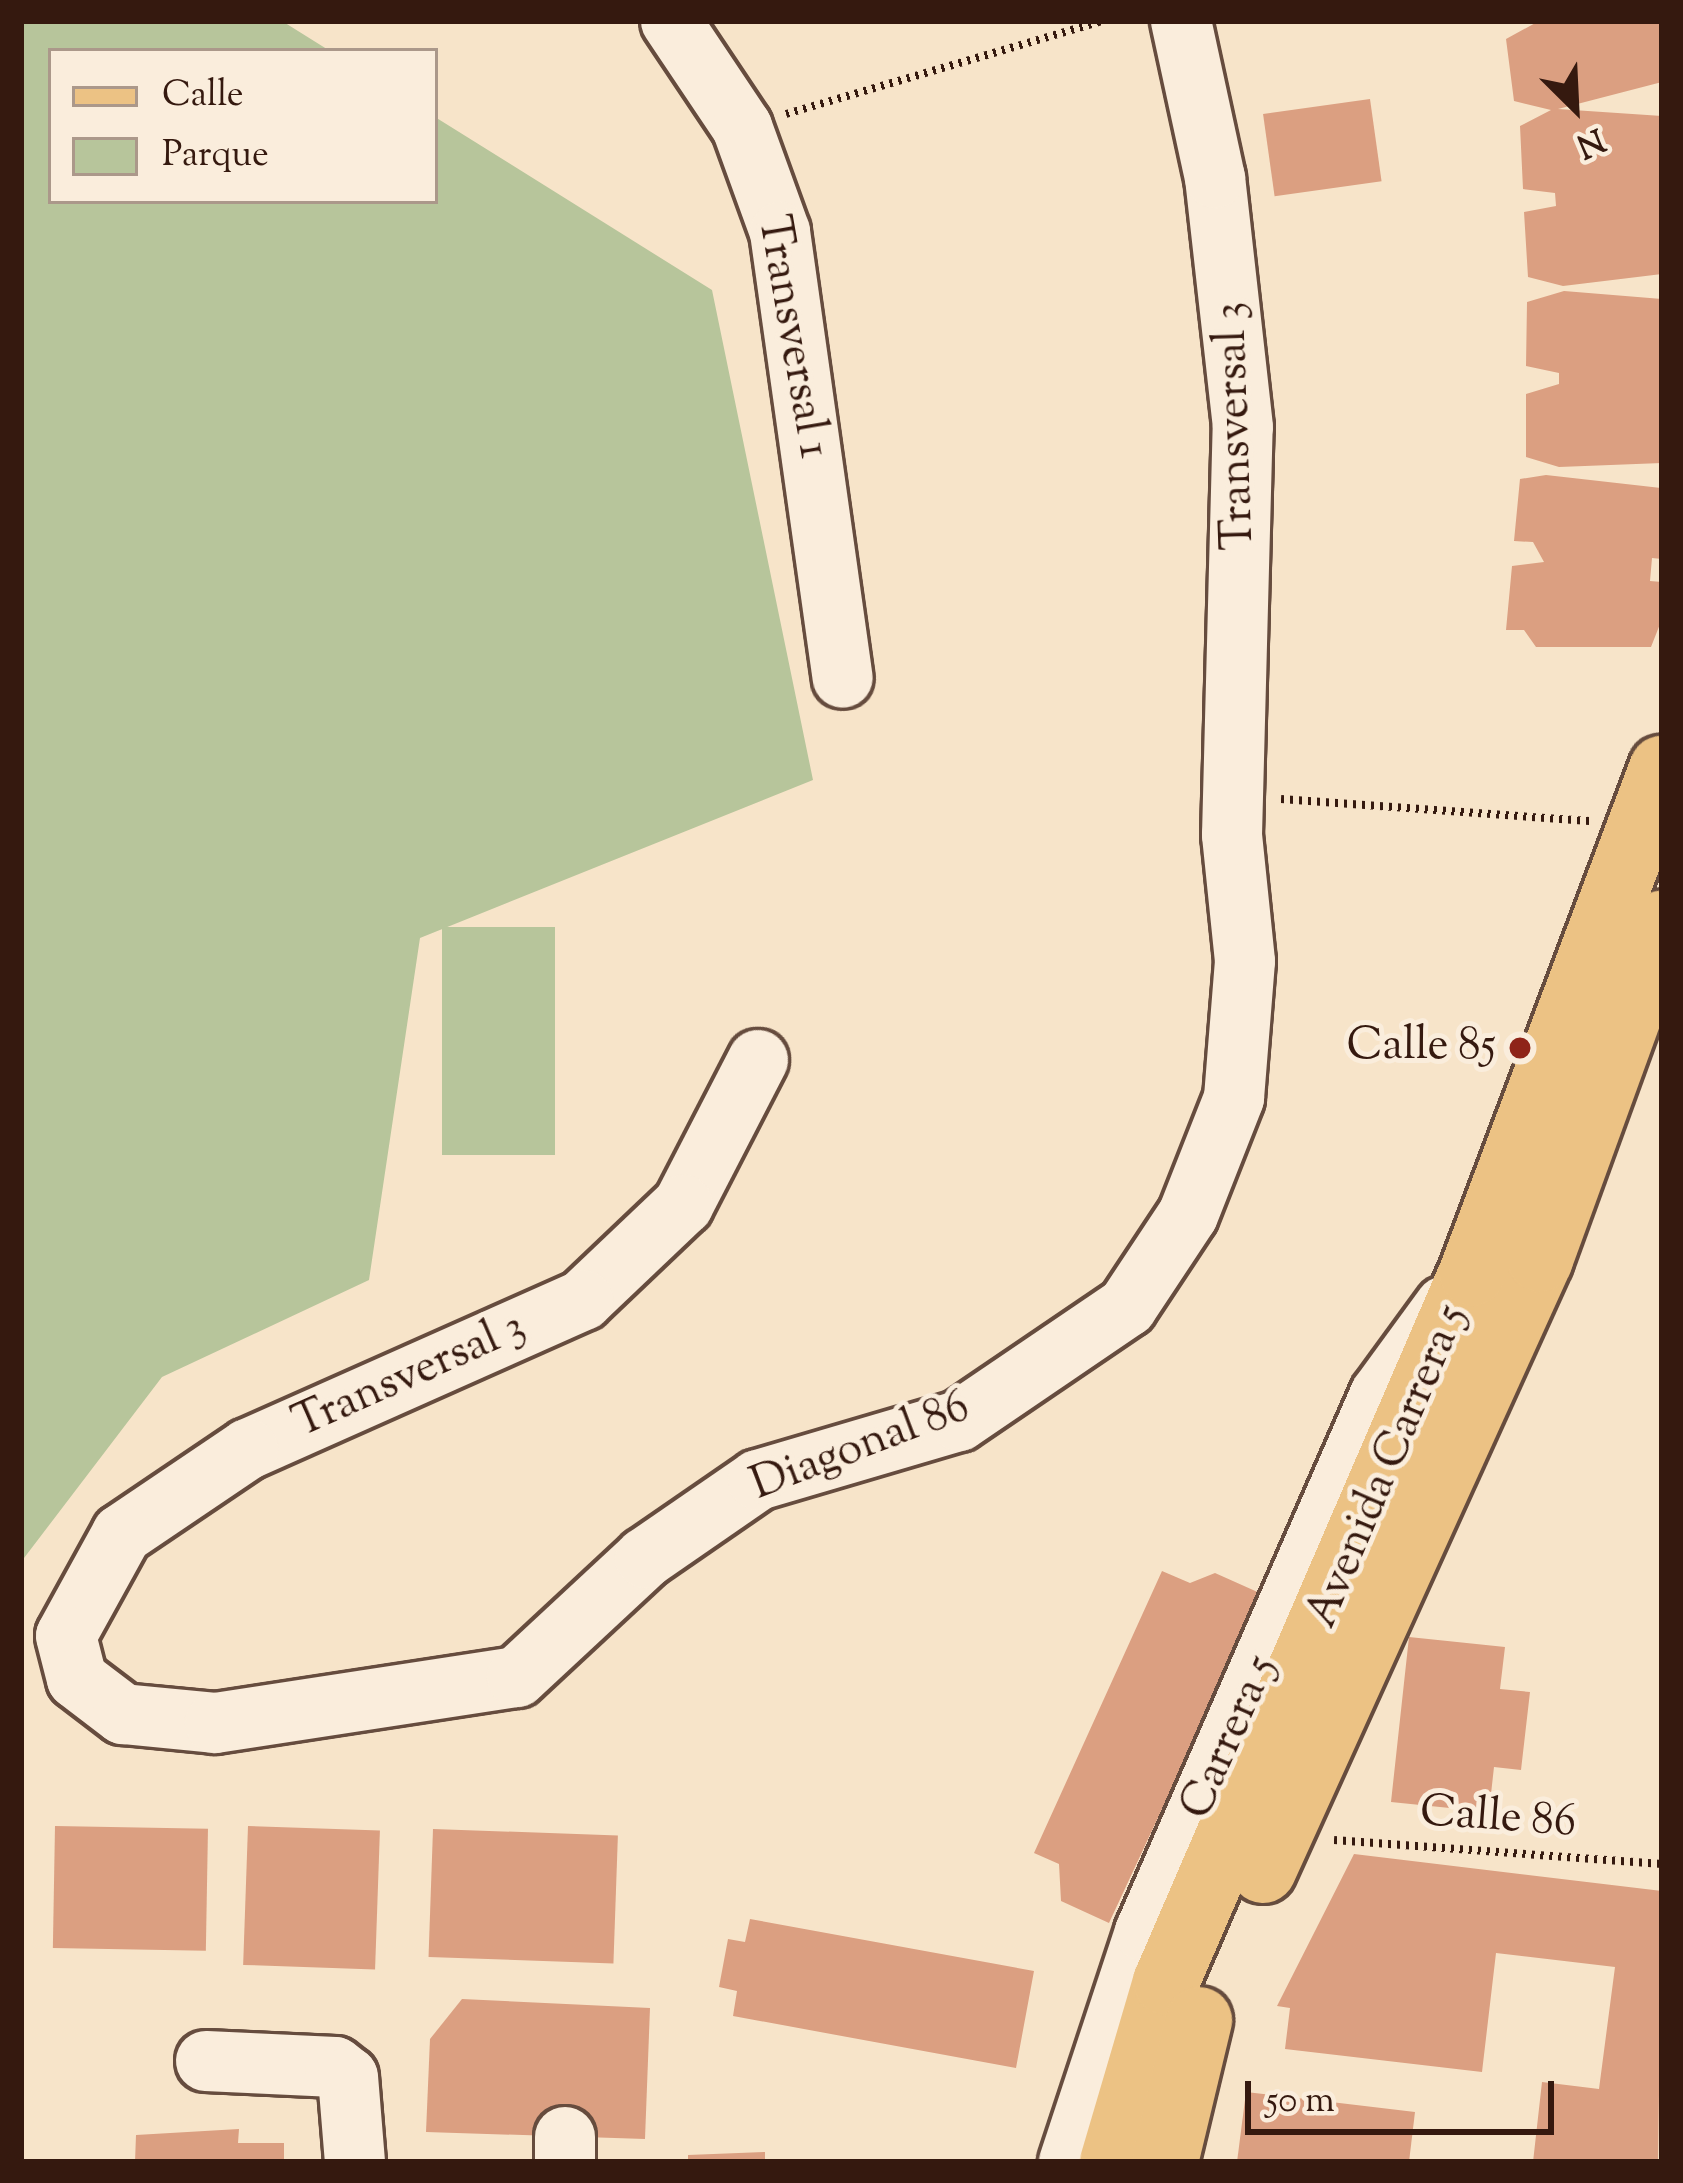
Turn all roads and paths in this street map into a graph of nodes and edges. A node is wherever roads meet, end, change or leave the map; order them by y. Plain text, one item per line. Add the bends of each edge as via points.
1 (671, 21) edge
2 (1101, 21) edge
3 (1181, 21) edge
4 (742, 127) junction
5 (843, 678) dead end
6 (1662, 769) edge
7 (1233, 815) junction
8 (1598, 822) dead end
9 (1662, 923) edge
10 (758, 1060) dead end
11 (1472, 1273) junction
12 (77, 1679) joint
13 (1329, 1840) dead end
14 (1662, 1864) edge
15 (206, 2061) dead end
16 (355, 2162) edge
17 (1069, 2162) edge
18 (1113, 2162) edge
19 (1165, 2162) edge

1 - 4 street, Transversal 1
2 - 4 path
3 - 7 street, Transversal 3 via 1222,220 1243,428
4 - 5 street, Transversal 1 via 780,232
6 - 11 main road, Avenida Carrera 5
7 - 8 path
7 - 12 street, Diagonal 86 via 1245,961 1234,1098 1188,1215 1127,1307 958,1421 758,1480 645,1558 517,1677 215,1723 124,1714
9 - 19 main road, Avenida Carrera 5 via 1506,1338 1210,1987
10 - 12 street, Transversal 3 via 682,1205 583,1300 248,1449 122,1534 66,1636
11 - 17 street, Carrera 5 via 1380,1395 1145,1931
11 - 18 main road, Avenida Carrera 5 via 1166,1982
13 - 14 path, Calle 86
15 - 16 street via 320,2063 348,2077

